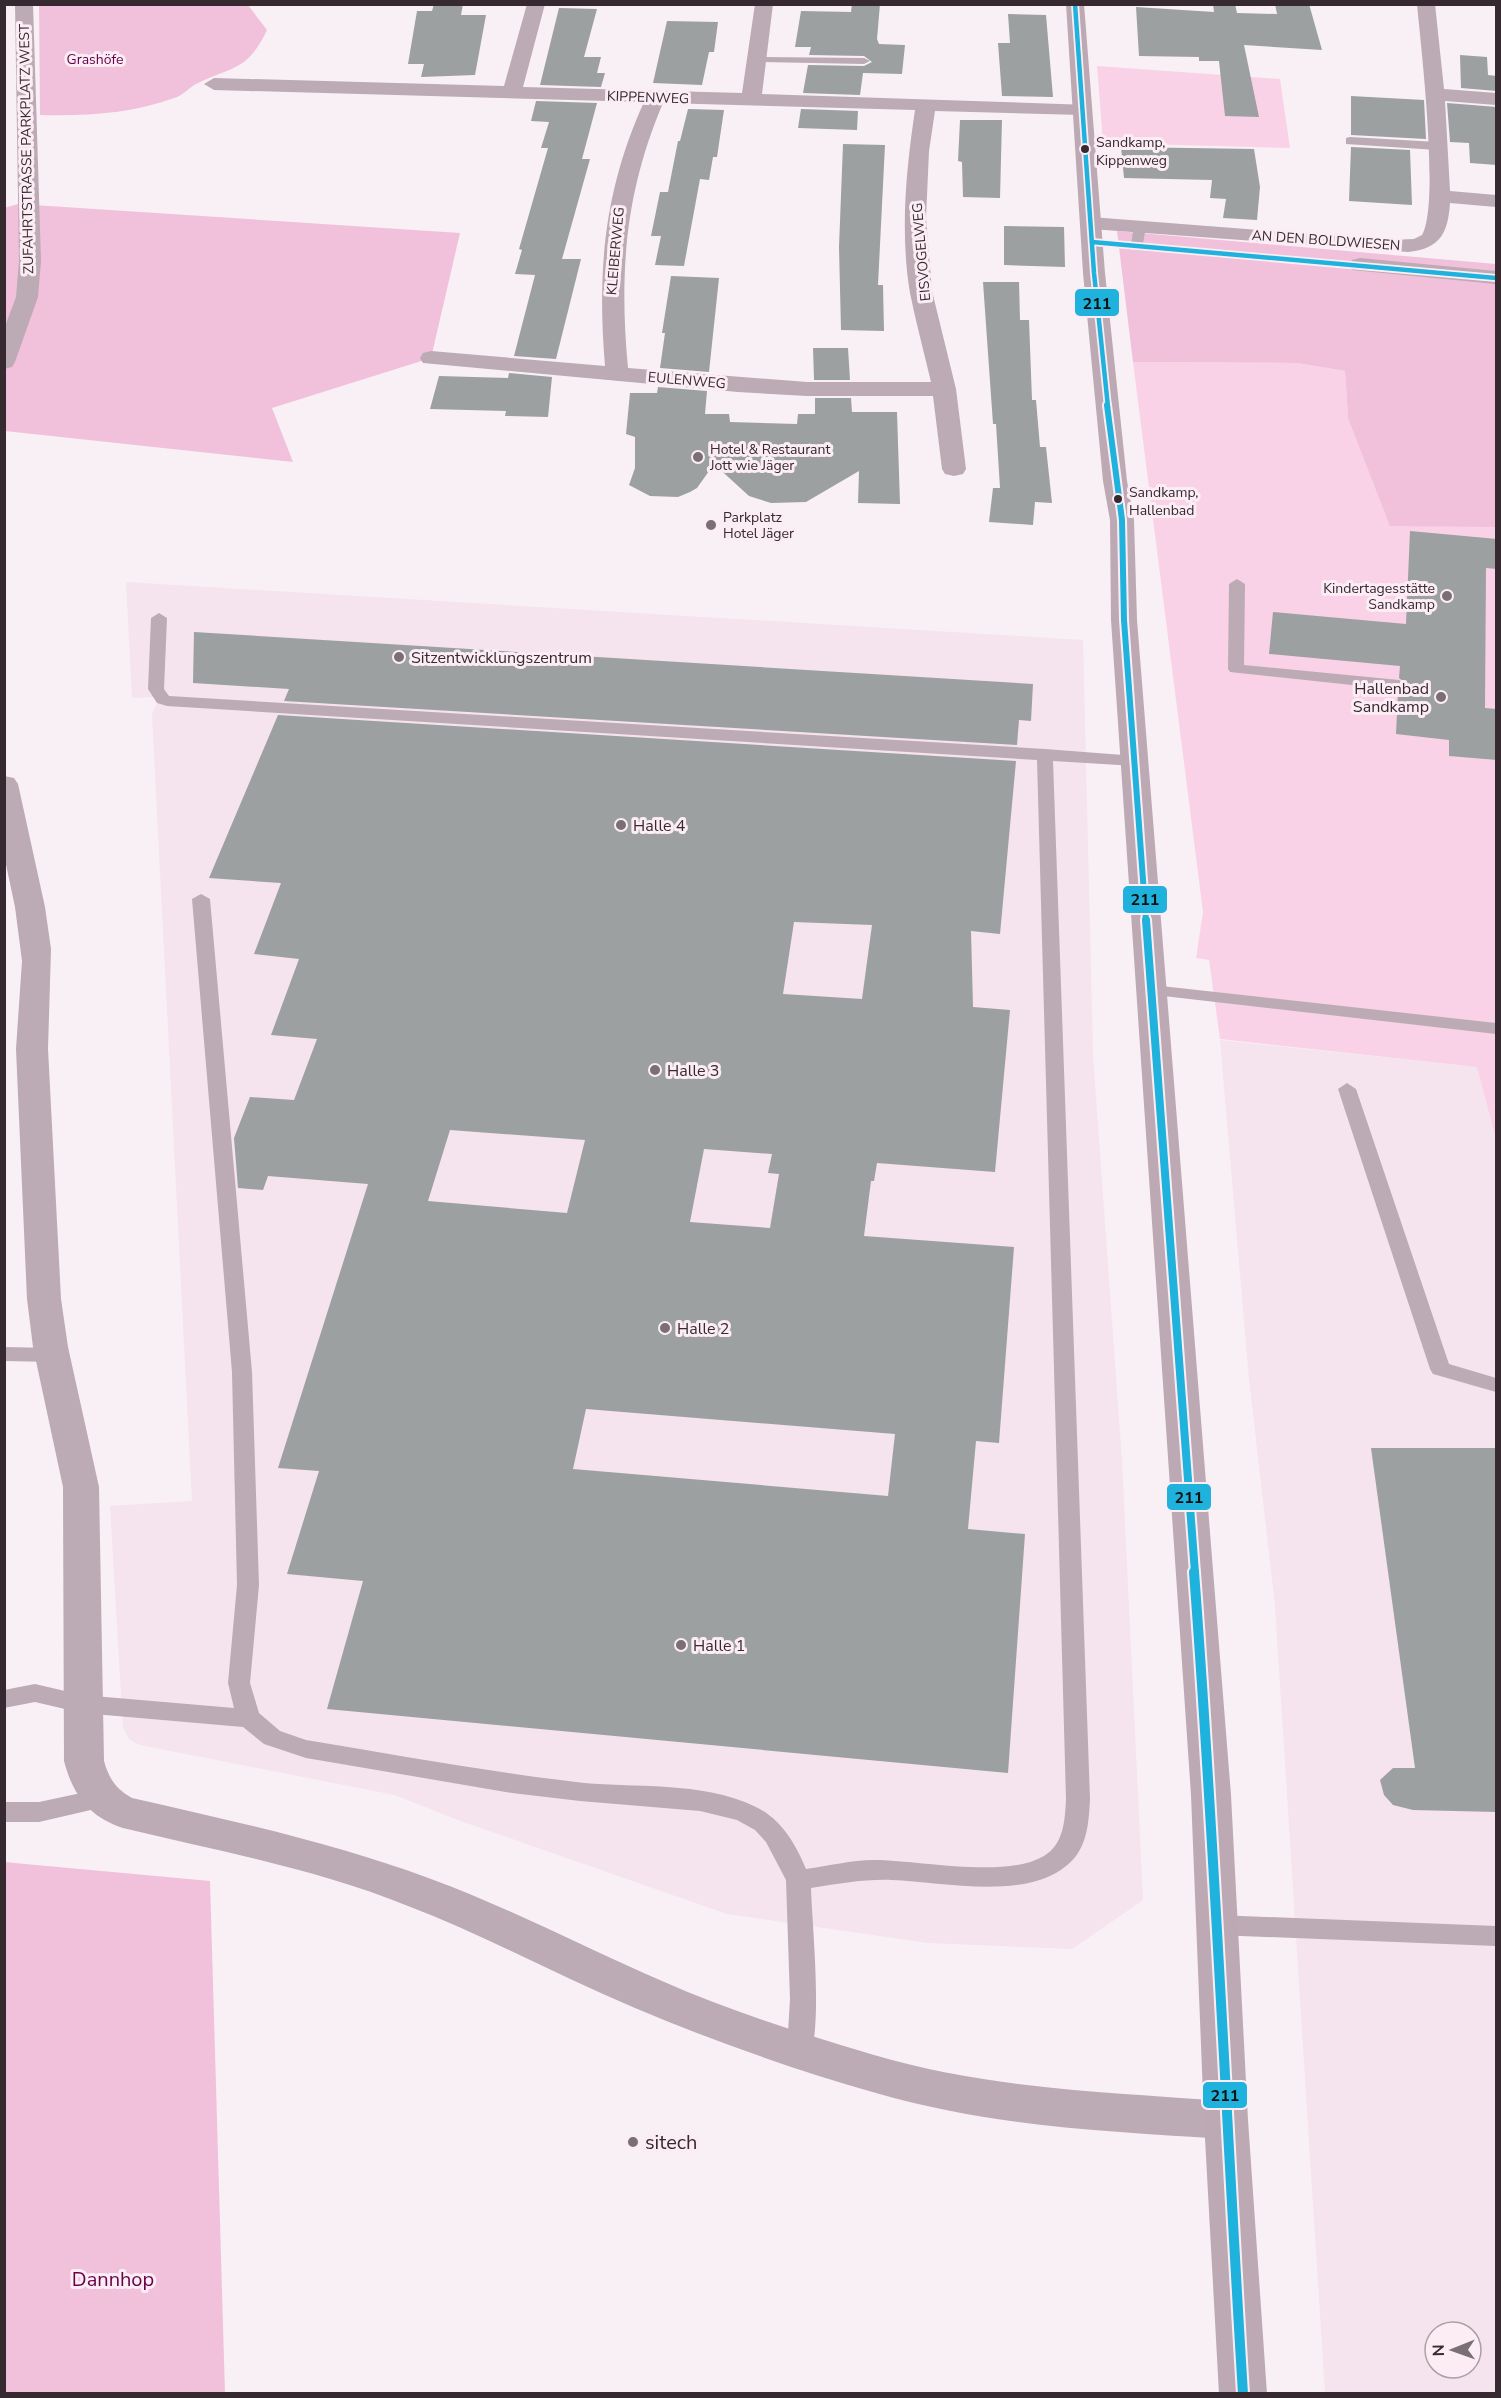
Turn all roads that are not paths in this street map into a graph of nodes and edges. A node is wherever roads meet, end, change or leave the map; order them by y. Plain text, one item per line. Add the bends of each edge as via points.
1 (24, 4) edge
2 (536, 4) edge
3 (764, 4) edge
4 (1075, 4) edge
5 (1426, 4) edge
6 (757, 59) junction
7 (864, 61) dead end
8 (214, 84) dead end
9 (512, 92) junction
10 (1435, 94) junction
11 (656, 97) junction
12 (1497, 99) edge
13 (751, 100) junction
14 (926, 106) junction
15 (1082, 109) junction
16 (1350, 141) dead end
17 (1437, 146) junction
18 (1440, 196) junction
19 (1497, 201) edge
20 (1092, 232) junction
21 (1138, 235) junction
22 (1497, 278) edge
23 (431, 358) dead end
24 (4, 362) edge
25 (617, 374) junction
26 (944, 389) junction
27 (954, 469) dead end
28 (1237, 584) dead end
29 (159, 618) dead end
30 (1399, 685) dead end
31 (1045, 754) junction
32 (1136, 761) junction
33 (4, 784) edge
34 (201, 899) dead end
35 (1152, 990) junction
36 (1497, 1029) edge
37 (1347, 1089) dead end
38 (4, 1354) edge
39 (53, 1355) junction
40 (1497, 1385) edge
41 (4, 1699) edge
42 (82, 1704) junction
43 (249, 1718) junction
44 (100, 1799) junction
45 (4, 1812) edge
46 (798, 1880) junction
47 (1216, 1925) junction
48 (1497, 1936) edge
49 (800, 2050) junction
50 (1226, 2120) junction
51 (1243, 2394) edge

1 - 24 street, ZUFAHRTSTRASSE PARKPLATZ WEST via 30,261 27,297
2 - 9 street
3 - 6 street
4 - 15 street
5 - 10 street, AN DEN BOLDWIESEN
6 - 7 lane
6 - 13 street
8 - 9 street, KIPPENWEG
9 - 11 street, KIPPENWEG
10 - 12 street
10 - 17 street, AN DEN BOLDWIESEN
11 - 13 street, KIPPENWEG
11 - 25 street, KLEIBERWEG via 625,173 615,226 611,319
13 - 14 street, KIPPENWEG
14 - 15 street, KIPPENWEG
14 - 26 street, EISVOGELWEG via 918,152 915,218 921,291
15 - 20 street
16 - 17 lane
17 - 18 street, AN DEN BOLDWIESEN
18 - 19 street
18 - 21 street, AN DEN BOLDWIESEN via 1439,224 1433,236 1411,246
20 - 21 street
20 - 32 street via 1110,434 1122,520 1124,620
21 - 22 street
23 - 25 street, EULENWEG
25 - 26 street, EULENWEG via 807,389
26 - 27 street, EISVOGELWEG
28 - 30 lane via 1236,669
29 - 31 lane via 156,689 167,701
31 - 32 lane
31 - 46 lane via 1078,1787 1076,1827 1067,1850 1052,1863 1009,1875 970,1877 875,1870
32 - 35 street
33 - 39 street via 36,952 33,1058 44,1302
34 - 43 lane via 242,1372 248,1585 239,1683
35 - 36 lane
35 - 47 street via 1210,1783
37 - 40 lane via 1440,1369
38 - 39 lane
39 - 42 street via 81,1487
41 - 42 lane via 35,1693
42 - 43 lane
42 - 44 street via 84,1761 93,1791
43 - 46 lane via 272,1738 306,1749 581,1792 694,1800 735,1810 762,1822 776,1837
44 - 45 lane via 39,1812
44 - 49 street via 123,1812 295,1852 417,1892 511,1930 649,1995
46 - 49 lane via 803,1999
47 - 48 lane
47 - 50 street
49 - 50 street via 950,2093 1020,2105
50 - 51 street

